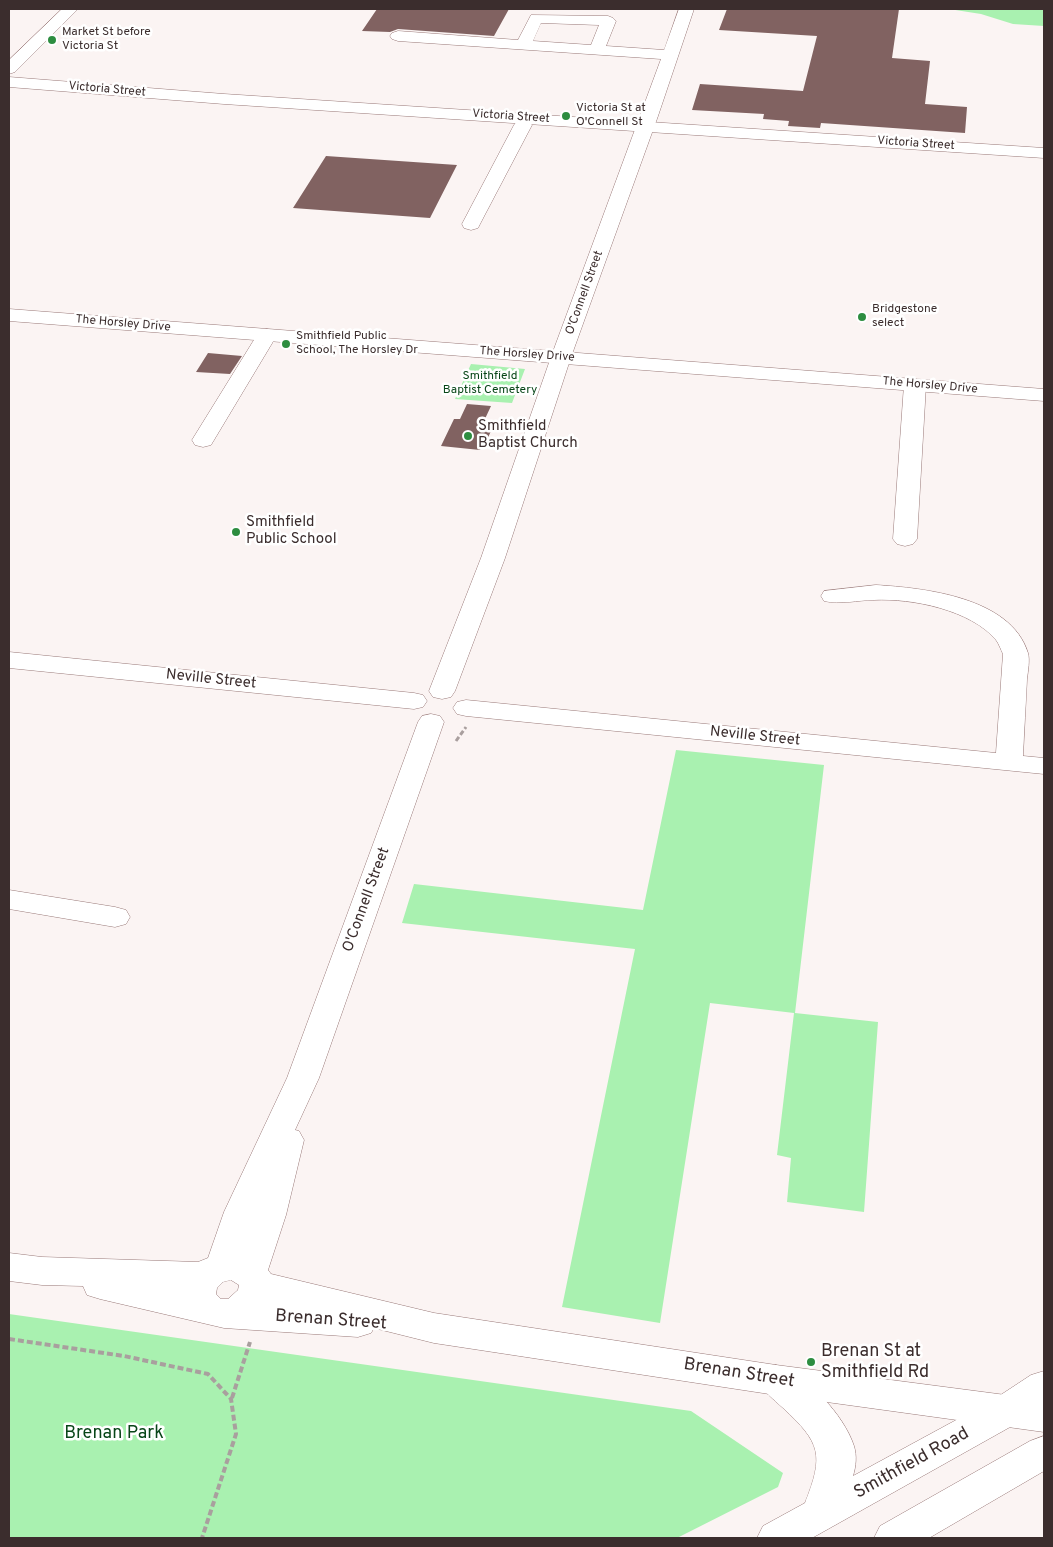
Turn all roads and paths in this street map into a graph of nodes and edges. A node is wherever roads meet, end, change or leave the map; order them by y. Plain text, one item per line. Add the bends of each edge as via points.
1 (70, 9) edge
2 (686, 9) edge
3 (398, 36) dead end
4 (523, 45) junction
5 (597, 50) junction
6 (670, 55) junction
7 (9, 69) edge
8 (9, 82) edge
9 (9, 92) edge
10 (522, 125) junction
11 (645, 130) junction
12 (1044, 153) edge
13 (1044, 159) edge
14 (471, 224) dead end
15 (9, 315) edge
16 (267, 335) junction
17 (561, 357) junction
18 (916, 385) junction
19 (1044, 396) edge
20 (202, 440) dead end
21 (905, 540) dead end
22 (833, 596) dead end
23 (9, 660) edge
24 (442, 691) junction
25 (466, 708) junction
26 (422, 711) junction
27 (1009, 762) junction
28 (1044, 766) edge
29 (9, 899) edge
30 (115, 917) dead end
31 (26, 1269) edge
32 (232, 1294) junction
33 (9, 1339) edge
34 (776, 1380) junction
35 (1044, 1386) edge
36 (232, 1398) junction
37 (1006, 1411) junction
38 (1044, 1416) edge
39 (1044, 1452) edge
40 (820, 1515) junction
41 (202, 1538) edge
42 (778, 1538) edge
43 (894, 1538) edge

1 - 7 main road
2 - 6 main road, O'Connell Street
3 - 4 main road
4 - 5 main road
4 - 5 main road via 536,18 608,22
5 - 6 main road
6 - 11 main road, O'Connell Street
8 - 11 main road, Victoria Street
9 - 10 main road, Victoria Street
10 - 11 main road, Victoria Street
10 - 14 main road
11 - 12 main road, Victoria Street
11 - 13 main road, Victoria Street
11 - 17 main road, O'Connell Street
15 - 16 main road, The Horsley Drive
16 - 17 main road, The Horsley Drive
16 - 20 main road
17 - 18 main road, The Horsley Drive
17 - 24 main road, O'Connell Street via 493,558
18 - 19 main road, The Horsley Drive
18 - 21 main road
22 - 27 main road via 876,592 953,603 987,619 1008,637 1016,654
23 - 26 main road, Neville Street
24 - 25 main road via 458,695
24 - 26 main road via 422,694
25 - 26 main road via 463,714 442,722
25 - 27 main road, Neville Street
26 - 32 main road, O'Connell Street via 303,1078 269,1215
27 - 28 main road, Neville Street
29 - 30 main road
31 - 32 main road, Brenan Street
32 - 34 main road, Brenan Street
32 - 36 path
33 - 36 path via 124,1356 208,1374
34 - 37 main road, Brenan Street
34 - 40 main road via 808,1408 829,1432 836,1447 831,1483
35 - 37 main road, Smithfield Road
36 - 41 path via 236,1434
37 - 38 main road, Brenan Street
37 - 40 main road, Smithfield Road
39 - 43 main road
40 - 42 main road, Smithfield Road

